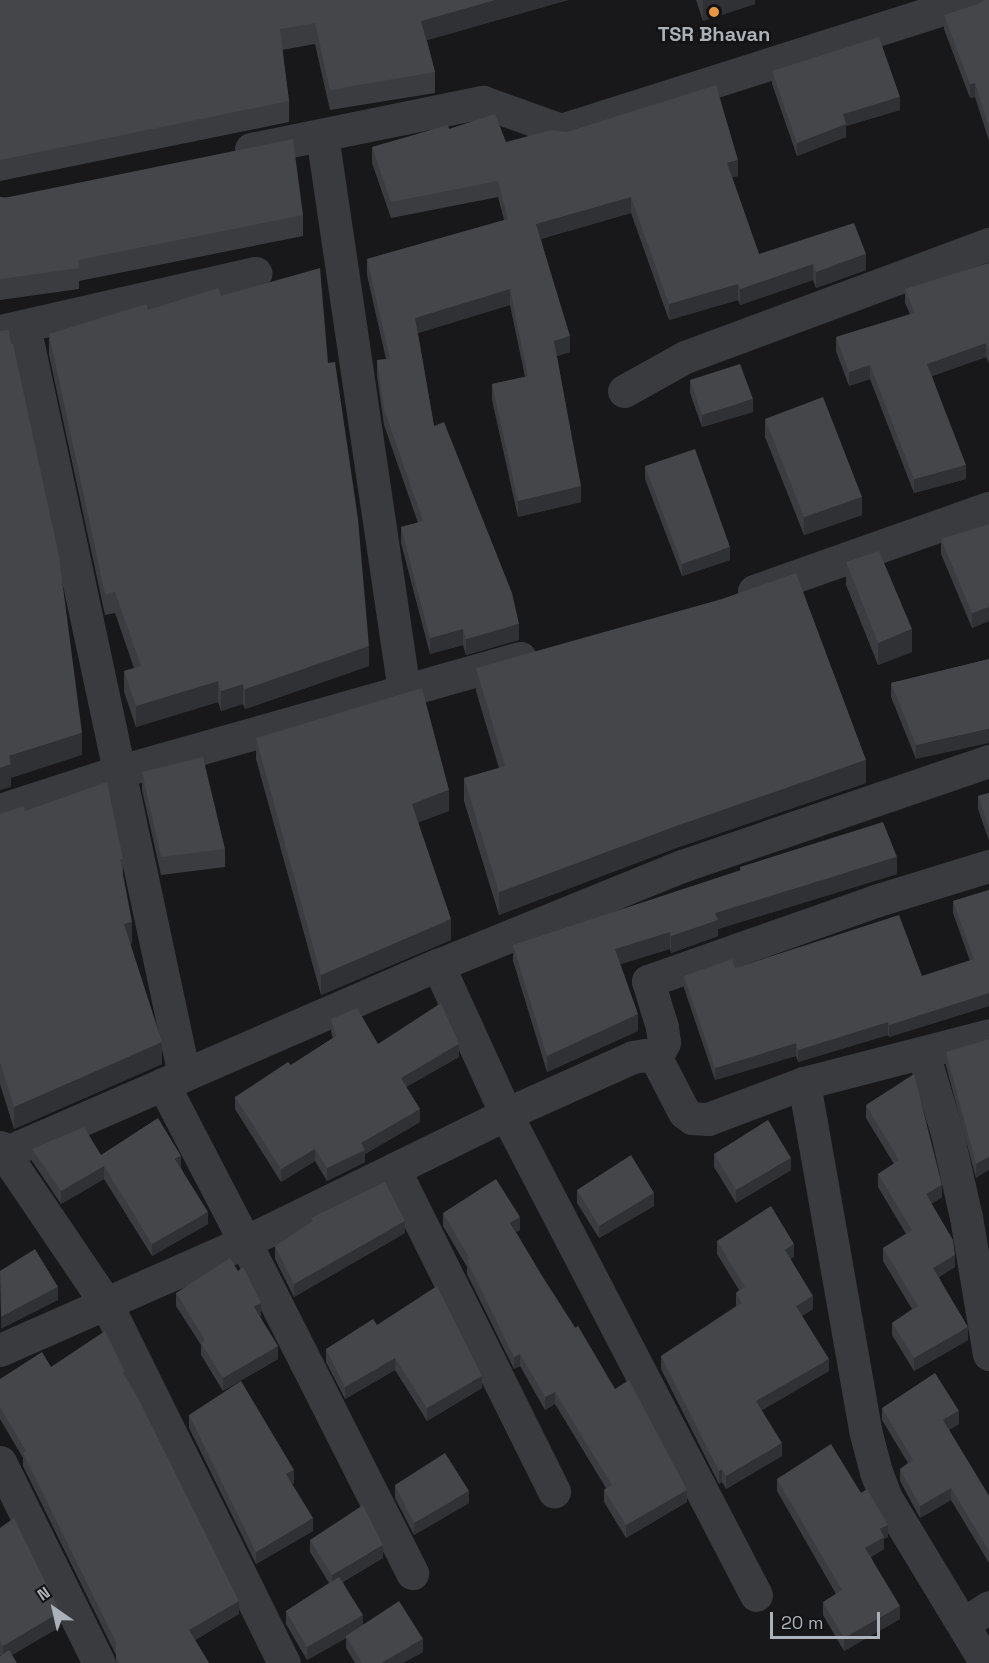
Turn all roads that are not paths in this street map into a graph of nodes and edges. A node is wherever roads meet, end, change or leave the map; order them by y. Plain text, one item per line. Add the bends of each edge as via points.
1 (972, 0) edge
2 (322, 135) junction
3 (218, 156) edge
4 (989, 244) edge
5 (255, 273) dead end
6 (12, 329) edge
7 (624, 391) dead end
8 (989, 508) edge
9 (728, 600) edge
10 (555, 649) edge
11 (405, 690) junction
12 (989, 761) edge
13 (117, 772) junction
14 (0, 810) edge
15 (989, 866) edge
16 (438, 965) junction
17 (989, 1035) edge
18 (922, 1053) junction
19 (656, 1058) junction
20 (173, 1080) junction
21 (804, 1083) junction
22 (506, 1114) junction
23 (1, 1152) edge
24 (394, 1169) junction
25 (245, 1242) junction
26 (107, 1305) junction
27 (0, 1350) edge
28 (989, 1354) edge
29 (0, 1462) edge
30 (554, 1491) dead end
31 (412, 1573) dead end
32 (756, 1595) dead end
33 (976, 1616) edge
34 (99, 1663) edge
35 (284, 1663) edge
36 (986, 1663) edge

1 - 2 street via 561,130 483,102
2 - 3 street
2 - 11 street
4 - 7 street via 685,357
5 - 6 street
6 - 13 street
8 - 9 street
10 - 11 street
11 - 13 street
12 - 16 street via 682,866
13 - 14 street
13 - 20 street
15 - 19 street via 875,901 648,981 663,1027 664,1042
16 - 20 street
16 - 22 street
17 - 18 street
18 - 21 street
18 - 28 street via 947,1133 966,1216
19 - 21 street via 684,1112 692,1118 708,1119
19 - 22 street via 633,1057
20 - 23 street
20 - 25 street
21 - 33 street via 865,1430 876,1472 886,1498
22 - 24 street
22 - 32 street
23 - 26 street
24 - 25 street
24 - 30 street
25 - 26 street
25 - 31 street
26 - 27 street
26 - 35 street
29 - 34 street
33 - 36 street

